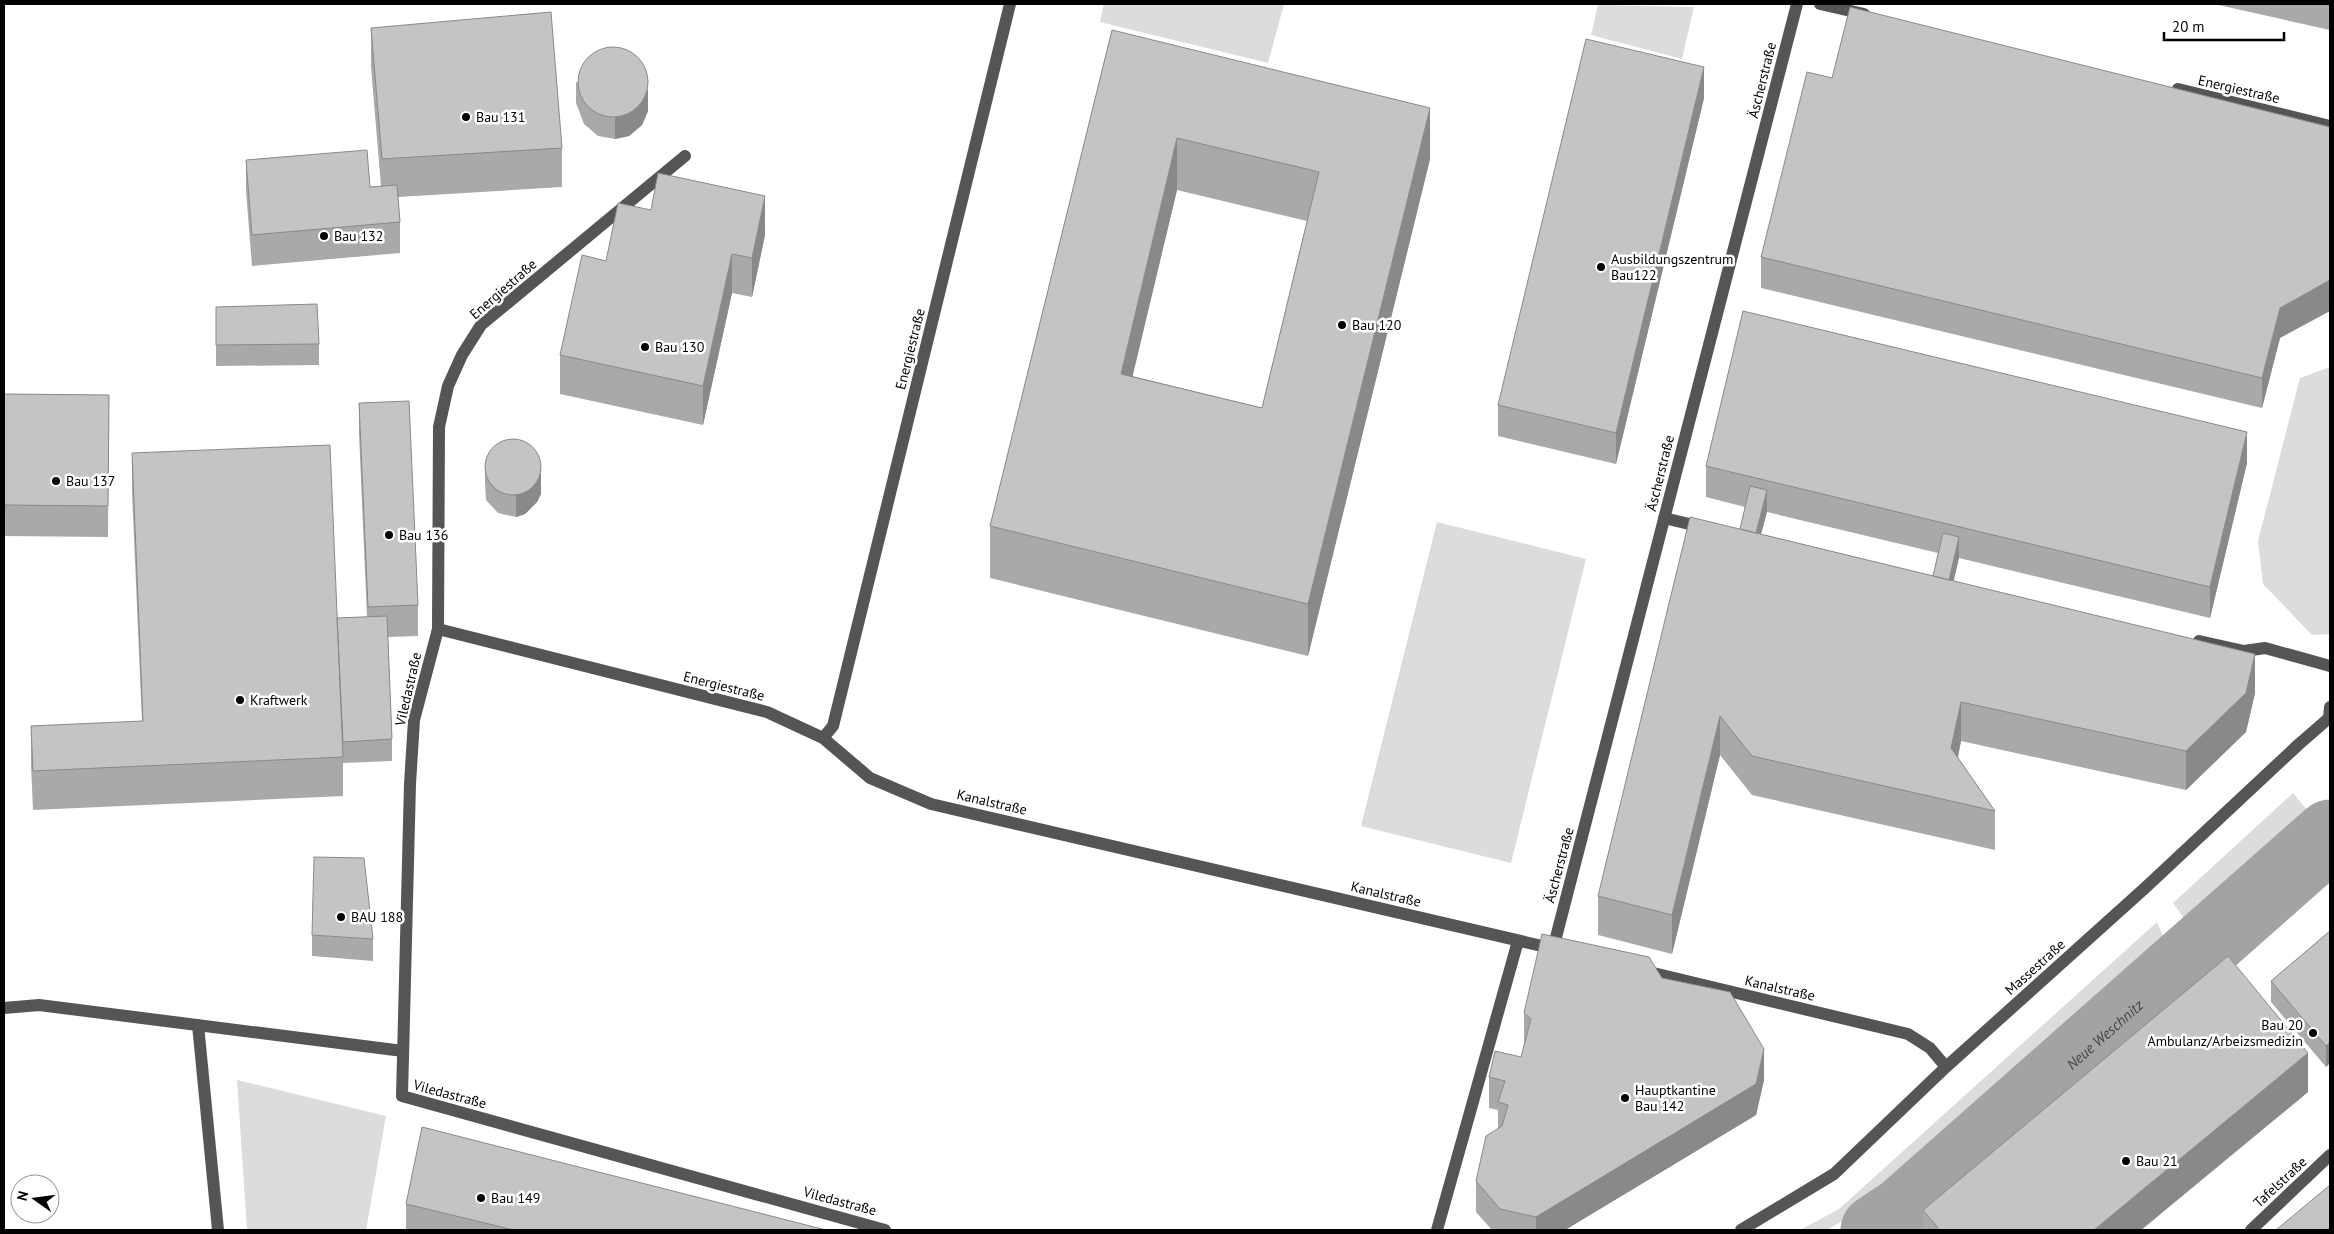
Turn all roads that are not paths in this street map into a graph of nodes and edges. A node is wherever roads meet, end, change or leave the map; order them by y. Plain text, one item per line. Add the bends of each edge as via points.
1 (1010, 4) edge
2 (1797, 4) edge
3 (1820, 4) edge
4 (1878, 18) edge
5 (2167, 87) edge
6 (2330, 126) edge
7 (685, 156) dead end
8 (1664, 518) junction
9 (1717, 530) edge
10 (438, 629) junction
11 (2186, 638) edge
12 (2330, 666) edge
13 (2330, 715) edge
14 (823, 738) junction
15 (1518, 941) junction
16 (1553, 949) junction
17 (1572, 953) edge
18 (1630, 967) edge
19 (4, 1008) edge
20 (198, 1025) junction
21 (403, 1051) junction
22 (1946, 1067) junction
23 (2330, 1155) edge
24 (218, 1230) edge
25 (885, 1230) edge
26 (1437, 1230) edge
27 (1741, 1230) edge
28 (2251, 1230) edge

1 - 14 lane, Energiestraße via 833,726
2 - 8 lane, Äscherstraße
3 - 4 lane
5 - 6 lane, Energiestraße
7 - 10 lane, Energiestraße via 481,325 462,355 448,386 439,427
8 - 9 lane
8 - 16 lane, Äscherstraße
10 - 14 lane, Energiestraße via 767,712
10 - 21 lane, Viledastraße via 414,720
11 - 12 lane via 2244,651 2264,648
13 - 22 lane, Massestraße via 2138,895
14 - 15 lane, Kanalstraße via 870,778 931,804
15 - 16 lane, Kanalstraße
15 - 26 lane
16 - 17 lane, Kanalstraße
18 - 22 lane, Kanalstraße via 1908,1034 1930,1048
19 - 20 lane via 38,1005
20 - 21 lane
20 - 24 lane
21 - 25 lane, Viledastraße via 402,1096
22 - 27 lane, Massestraße via 1834,1174
23 - 28 lane, Tafelstraße

